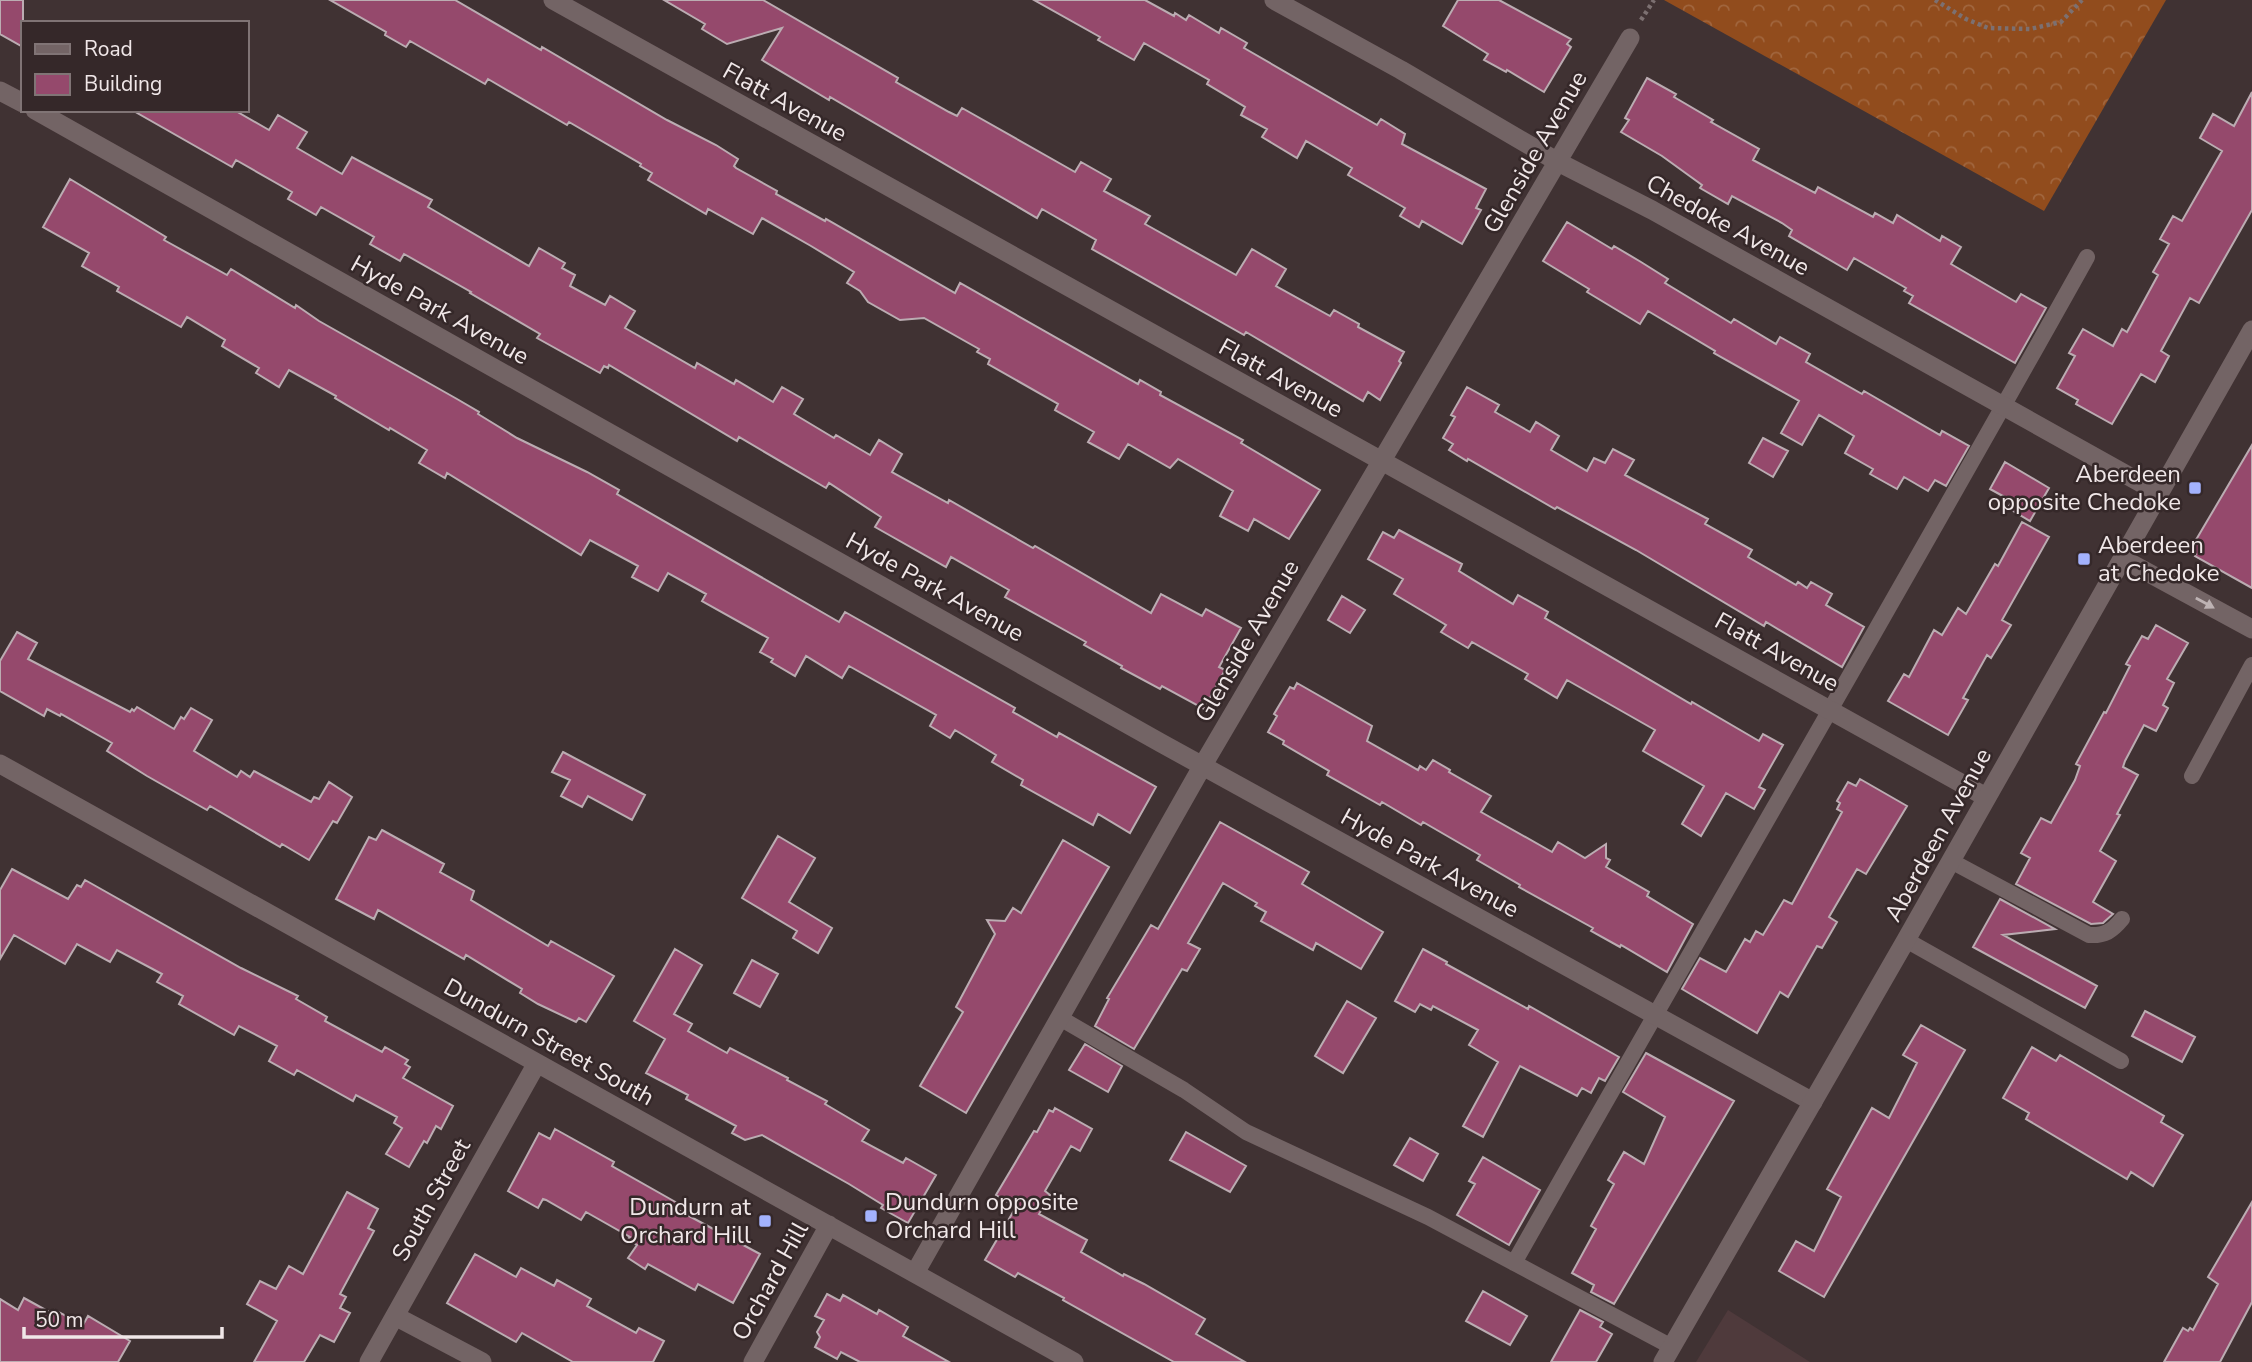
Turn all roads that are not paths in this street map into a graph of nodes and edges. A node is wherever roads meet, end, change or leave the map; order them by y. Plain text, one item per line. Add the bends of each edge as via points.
1 (553, 0) edge
2 (1274, 0) edge
3 (1630, 38) dead end
4 (0, 90) edge
5 (21, 102) edge
6 (39, 112) edge
7 (1558, 162) junction
8 (2087, 257) dead end
9 (2252, 330) edge
10 (2004, 407) junction
11 (1382, 461) junction
12 (2159, 493) junction
13 (2123, 559) junction
14 (2252, 629) edge
15 (2252, 665) edge
16 (1832, 710) junction
17 (0, 764) edge
18 (1203, 765) junction
19 (2192, 776) dead end
20 (1986, 797) junction
21 (1951, 860) junction
22 (2122, 919) dead end
23 (1906, 940) junction
24 (1654, 1014) junction
25 (1060, 1018) junction
26 (2121, 1061) dead end
27 (537, 1063) junction
28 (1813, 1102) junction
29 (829, 1225) junction
30 (1514, 1263) junction
31 (915, 1273) junction
32 (395, 1316) junction
33 (1667, 1354) edge
34 (369, 1362) edge
35 (482, 1362) edge
36 (753, 1362) edge
37 (1074, 1362) edge

1 - 11 street, Flatt Avenue
2 - 7 street, Chedoke Avenue
3 - 7 street, Glenside Avenue
4 - 5 street
6 - 18 street, Hyde Park Avenue
7 - 10 street, Chedoke Avenue
7 - 11 street, Glenside Avenue
8 - 10 lane
9 - 12 street, Aberdeen Avenue
10 - 12 street, Chedoke Avenue
10 - 16 lane
11 - 16 street, Flatt Avenue
11 - 18 street, Glenside Avenue
12 - 13 street, Aberdeen Avenue
13 -> 14 street
13 - 20 street, Aberdeen Avenue
15 - 19 lane
16 - 20 street, Flatt Avenue
16 - 24 lane
17 - 27 street, Dundurn Street South
18 - 24 street, Hyde Park Avenue
18 - 25 street, Glenside Avenue
20 - 21 street, Aberdeen Avenue
21 - 22 lane via 2089,935 2102,936
21 - 23 street, Aberdeen Avenue
23 - 26 lane
23 - 28 street, Aberdeen Avenue
24 - 28 street, Hyde Park Avenue
24 - 30 lane
25 - 30 lane via 1246,1132 1428,1217
25 - 31 street, Glenside Avenue
27 - 29 street, Dundurn Street South
27 - 32 street, South Street
28 - 33 street, Aberdeen Avenue
29 - 31 street, Dundurn Street South
29 - 36 street, Orchard Hill
30 - 33 lane
31 - 37 street, Dundurn Street South
32 - 34 street, South Street
32 - 35 street

